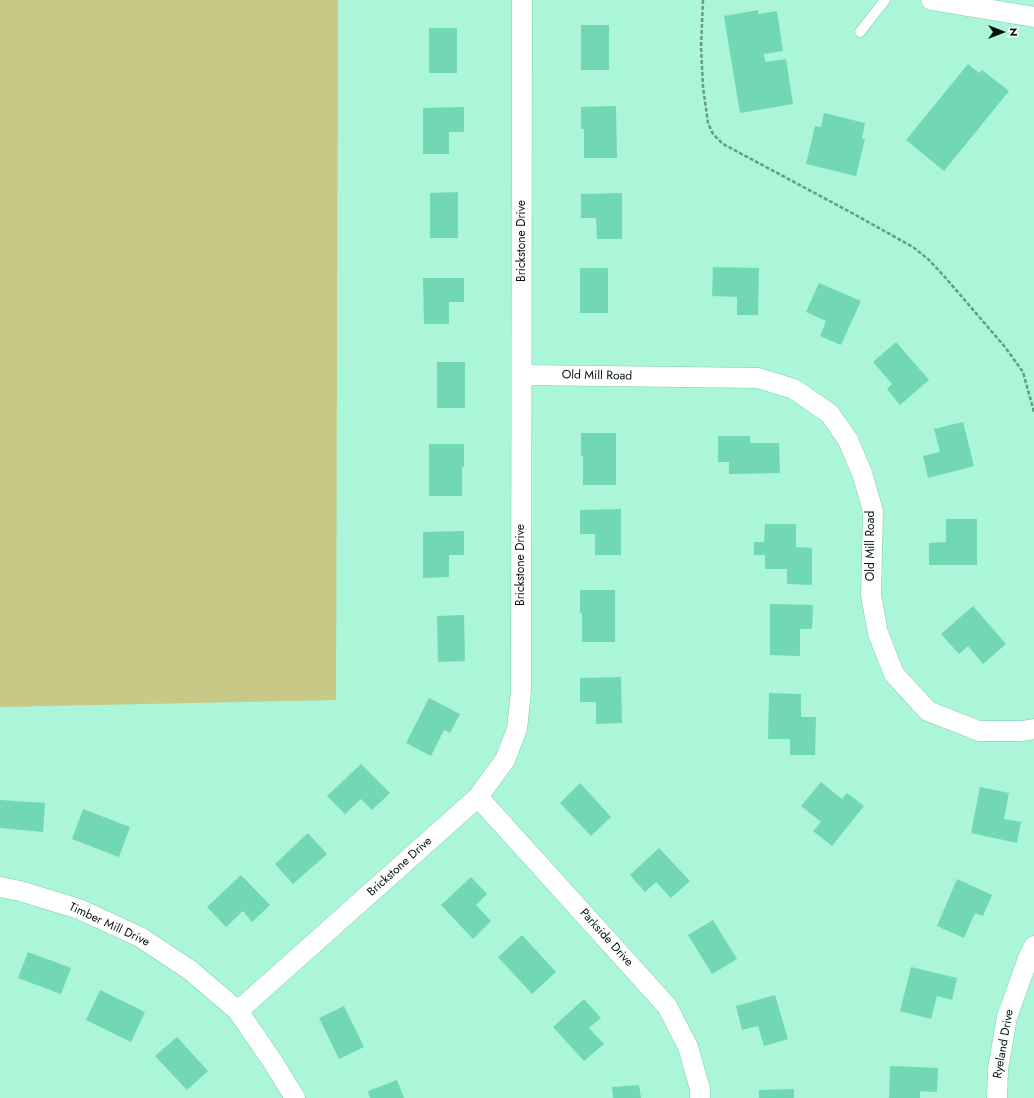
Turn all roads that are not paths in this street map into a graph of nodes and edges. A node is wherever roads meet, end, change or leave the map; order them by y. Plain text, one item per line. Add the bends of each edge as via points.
1 (522, 0) edge
2 (885, 0) edge
3 (931, 0) edge
4 (1034, 17) edge
5 (860, 32) dead end
6 (522, 375) junction
7 (1034, 729) edge
8 (478, 797) junction
9 (0, 887) edge
10 (1034, 946) edge
11 (238, 1012) junction
12 (296, 1098) edge
13 (700, 1098) edge
14 (997, 1098) edge

1 - 6 street, Brickstone Drive
2 - 5 lane
3 - 4 street
6 - 7 street, Old Mill Road via 758,378 794,389 830,414 848,440 862,474 873,511 871,595 878,633 894,674 928,711 979,731
6 - 8 street, Brickstone Drive via 521,691 518,722 505,760
8 - 11 street, Brickstone Drive
8 - 13 street, Parkside Drive via 667,1006 688,1047 700,1088
9 - 11 street, Timber Mill Drive via 79,909 140,937 190,970
10 - 14 street, Ryeland Drive via 1007,1017 998,1069
11 - 12 street, Timber Mill Drive

